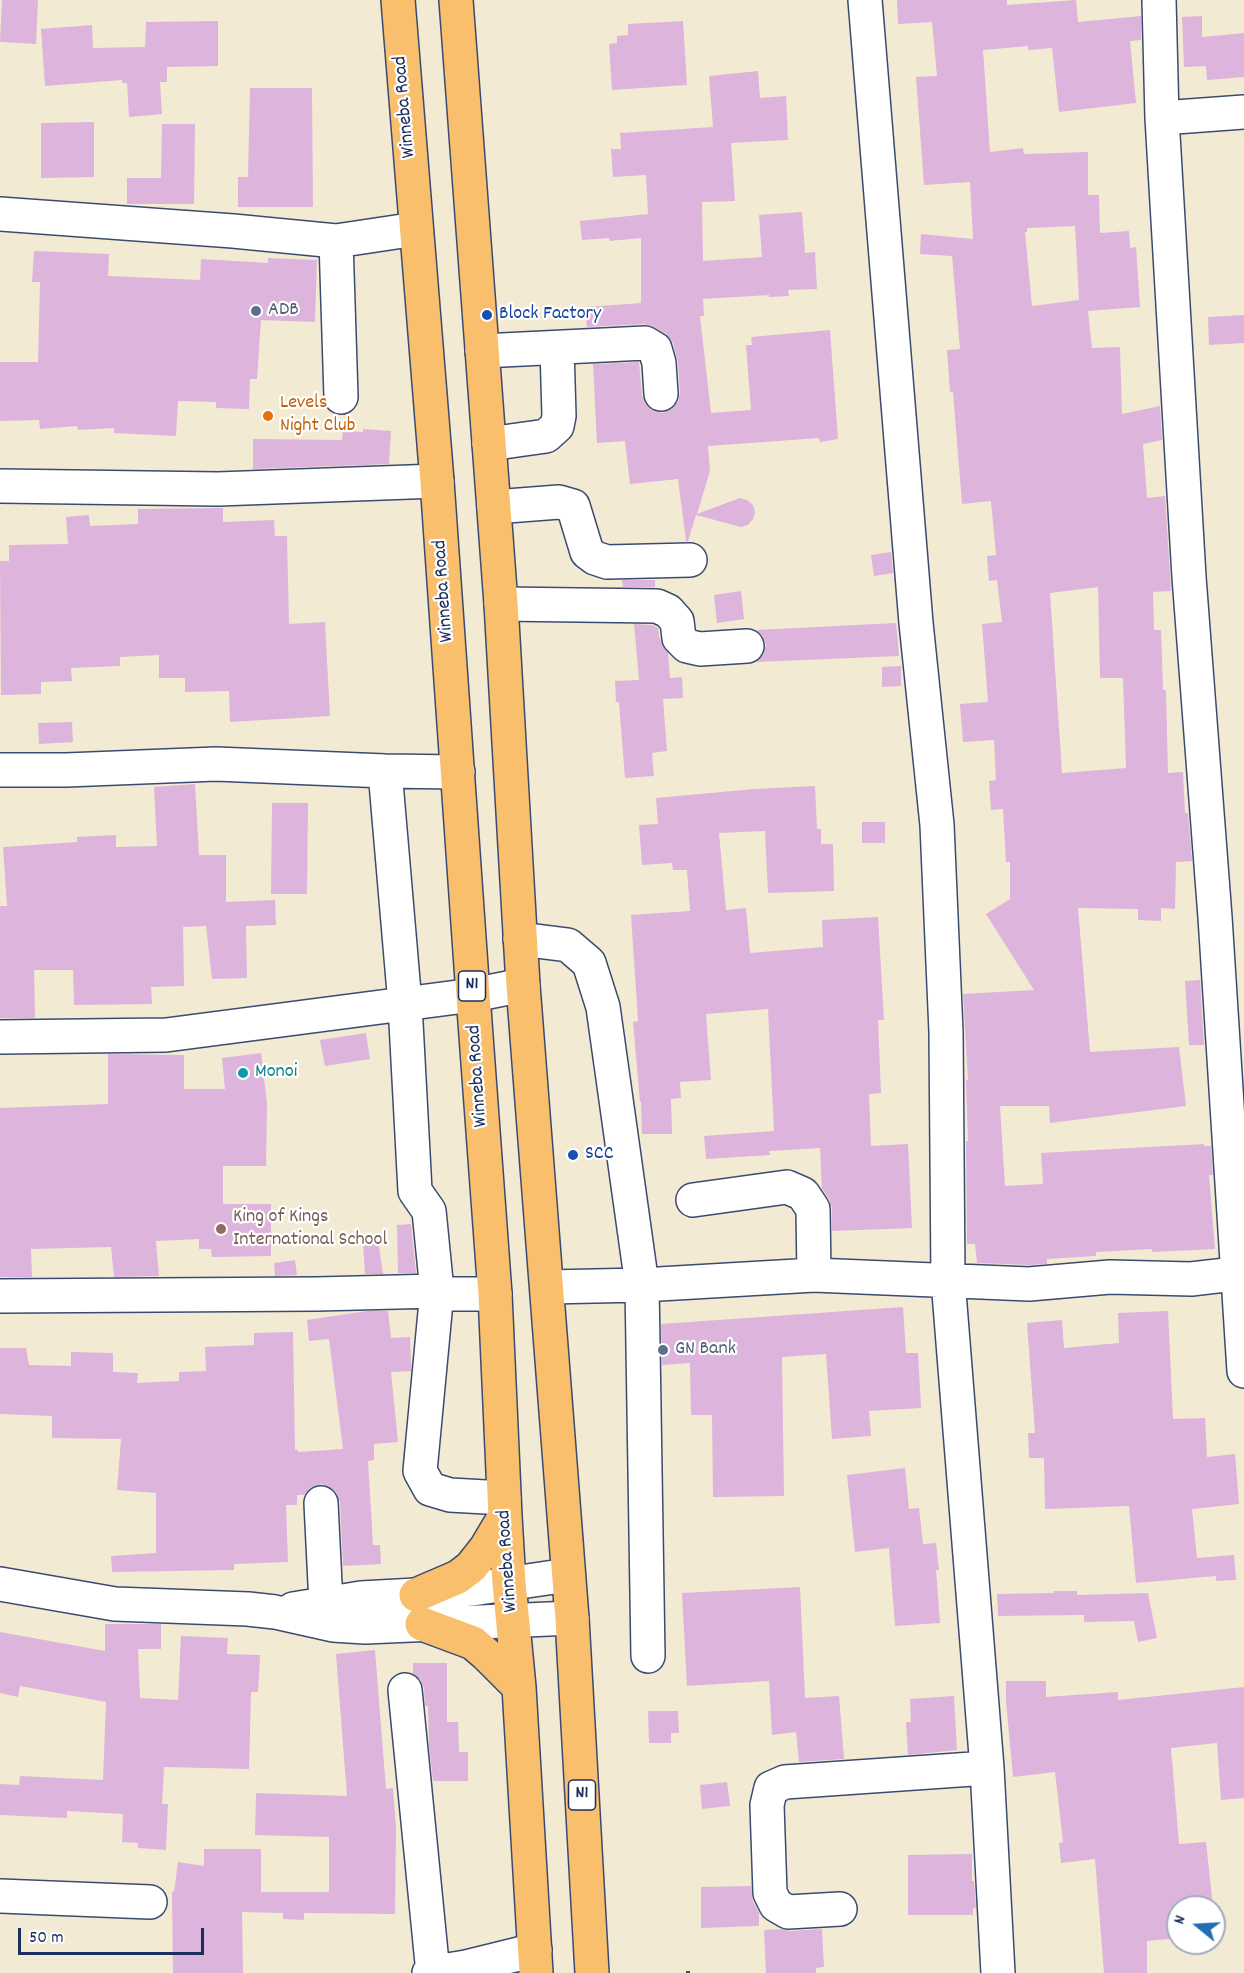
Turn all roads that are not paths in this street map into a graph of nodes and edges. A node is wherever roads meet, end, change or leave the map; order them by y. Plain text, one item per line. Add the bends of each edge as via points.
1 (398, 0) edge
2 (456, 0) edge
3 (865, 0) edge
4 (1159, 0) edge
5 (1244, 112) edge
6 (1162, 118) junction
7 (0, 214) edge
8 (416, 229) junction
9 (336, 241) junction
10 (556, 348) junction
11 (482, 351) junction
12 (662, 394) dead end
13 (341, 397) dead end
14 (489, 444) junction
15 (437, 481) junction
16 (0, 486) edge
17 (494, 507) junction
18 (690, 560) dead end
19 (501, 604) junction
20 (747, 646) dead end
21 (0, 770) edge
22 (385, 771) junction
23 (458, 772) junction
24 (520, 939) junction
25 (523, 985) junction
26 (472, 995) junction
27 (405, 1004) junction
28 (0, 1037) edge
29 (693, 1200) dead end
30 (1240, 1273) edge
31 (814, 1275) junction
32 (948, 1280) junction
33 (642, 1286) junction
34 (548, 1287) junction
35 (437, 1291) junction
36 (495, 1294) junction
37 (0, 1296) edge
38 (1244, 1371) edge
39 (321, 1503) dead end
40 (504, 1507) junction
41 (568, 1575) junction
42 (509, 1583) junction
43 (0, 1584) edge
44 (326, 1604) junction
45 (419, 1609) junction
46 (275, 1612) junction
47 (572, 1618) junction
48 (513, 1621) junction
49 (648, 1656) dead end
50 (519, 1687) junction
51 (405, 1690) dead end
52 (987, 1768) junction
53 (0, 1896) edge
54 (150, 1902) dead end
55 (840, 1909) dead end
56 (535, 1961) edge
57 (431, 1973) edge
58 (592, 1973) edge
59 (998, 1973) edge

1 - 8 highway, Winneba Road / N1
2 - 11 highway, N1
3 - 32 street via 916,623 937,825 946,1032
4 - 6 street
5 - 6 street
6 - 30 street via 1189,577
7 - 9 street
8 - 9 street
8 - 15 highway, Winneba Road / N1
9 - 13 street
10 - 11 street
10 - 12 street via 645,343 655,349
10 - 14 street via 557,426 546,436
11 - 14 highway, N1
14 - 17 highway, N1
15 - 16 street via 218,489
15 - 23 highway, Winneba Road / N1
17 - 18 street via 559,502 573,506 587,552 607,562
17 - 19 highway, N1
19 - 20 street via 657,606 677,621 679,639 687,646
19 - 24 highway, N1
21 - 22 street via 216,764
22 - 23 street
22 - 27 street
23 - 26 highway, Winneba Road / N1
24 - 25 highway, N1
24 - 33 street via 568,945 589,963 603,1007
25 - 26 street
25 - 34 highway, N1
26 - 27 street
26 - 36 highway, Winneba Road / N1
27 - 28 street via 166,1035
27 - 35 street via 416,1191 429,1211
29 - 31 street via 787,1187 803,1194 813,1209
30 - 32 street via 1191,1279 1110,1278 1029,1284
30 - 38 street
31 - 32 street
31 - 33 street
32 - 52 street
33 - 34 street
33 - 49 street
34 - 41 highway, N1
35 - 36 street
35 - 37 street
35 - 40 street via 420,1471 430,1489
36 - 40 highway, Winneba Road / N1
39 - 44 street
40 - 42 highway, Winneba Road / N1
40 - 45 highway via 486,1548 471,1567
41 - 42 street
41 - 47 highway, N1
42 - 45 street via 479,1588
42 - 48 highway, Winneba Road / N1
43 - 46 street via 115,1604
44 - 45 street via 361,1598
44 - 46 street
45 - 46 street via 365,1627 333,1625
45 - 48 street
45 - 50 highway via 473,1643
47 - 48 street
47 - 58 highway, N1
48 - 50 highway, Winneba Road / N1
50 - 56 highway, Winneba Road / N1
51 - 57 street
52 - 55 street via 785,1782 771,1788 767,1805 770,1893 776,1905 788,1912
52 - 59 street
53 - 54 street
56 - 57 street

